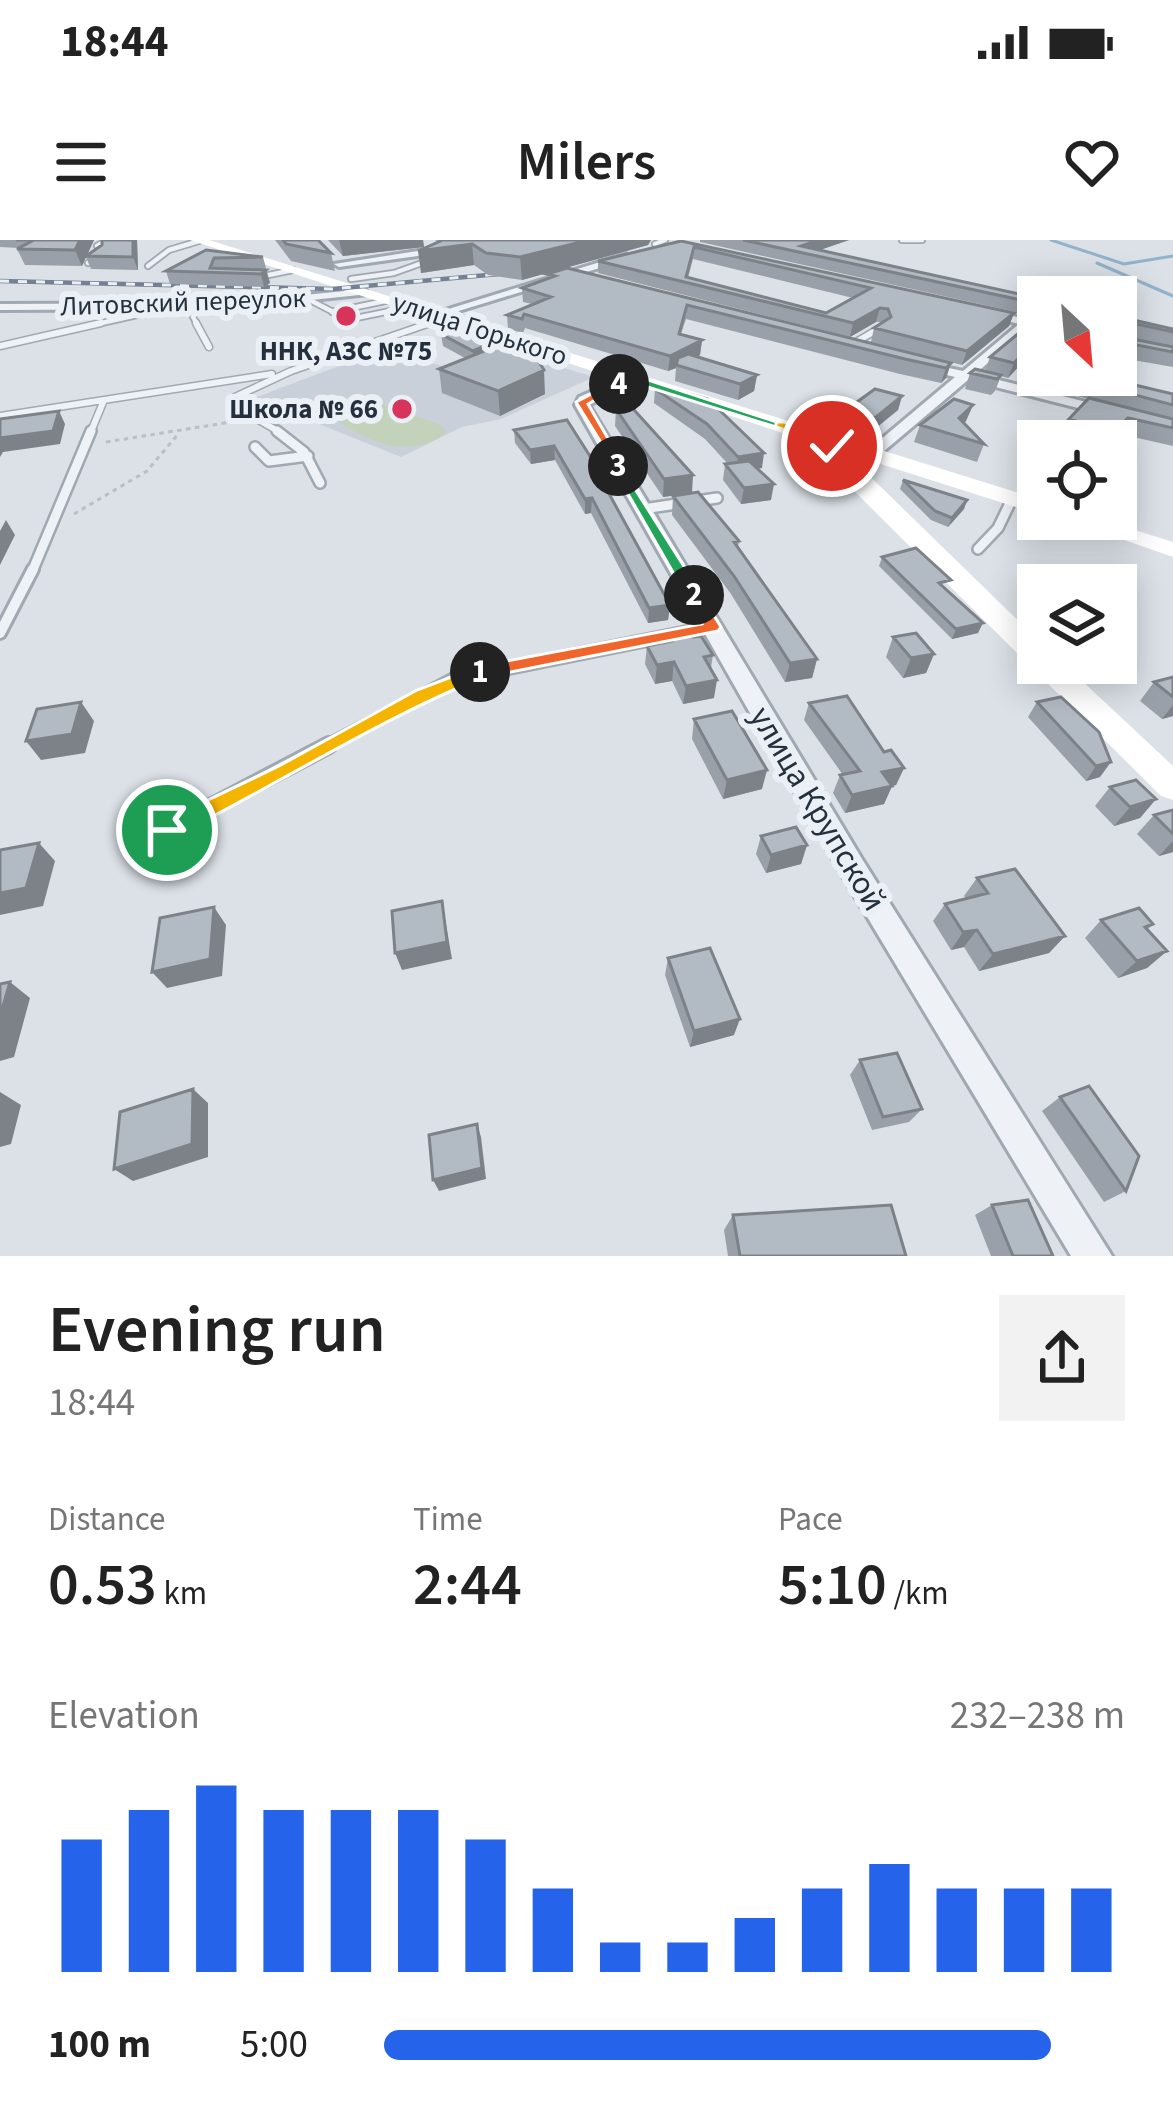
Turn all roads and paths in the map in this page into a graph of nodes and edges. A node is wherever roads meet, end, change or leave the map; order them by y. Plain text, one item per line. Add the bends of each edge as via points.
1 (107, 240) edge
2 (198, 240) edge
3 (426, 240) edge
4 (902, 240) edge
5 (922, 240) edge
6 (676, 242) edge
7 (662, 244) edge
8 (470, 246) edge
9 (439, 250) junction
10 (328, 252) edge
11 (457, 252) edge
12 (88, 263) edge
13 (339, 264) junction
14 (148, 266) dead end
15 (293, 270) junction
16 (567, 273) junction
17 (246, 279) edge
18 (607, 284) edge
19 (358, 287) junction
20 (305, 298) junction
21 (390, 301) junction
22 (0, 307) edge
23 (199, 307) junction
24 (410, 307) junction
25 (958, 307) edge
26 (173, 308) junction
27 (440, 316) junction
28 (1017, 318) edge
29 (351, 320) dead end
30 (880, 328) edge
31 (1017, 335) edge
32 (830, 340) edge
33 (0, 346) edge
34 (851, 346) junction
35 (209, 347) dead end
36 (869, 351) edge
37 (914, 362) edge
38 (291, 371) junction
39 (963, 376) junction
40 (632, 378) junction
41 (104, 400) junction
42 (247, 415) junction
43 (0, 416) edge
44 (1173, 428) edge
45 (179, 434) junction
46 (86, 439) junction
47 (835, 442) junction
48 (256, 447) dead end
49 (872, 454) junction
50 (308, 456) junction
51 (941, 476) junction
52 (320, 483) dead end
53 (717, 498) dead end
54 (1012, 499) junction
55 (875, 500) junction
56 (1017, 501) edge
57 (643, 508) junction
58 (1137, 538) edge
59 (43, 541) junction
60 (978, 549) dead end
61 (1173, 550) edge
62 (712, 627) junction
63 (0, 633) edge
64 (1017, 636) edge
65 (1067, 684) edge
66 (1173, 787) edge
67 (167, 830) dead end
68 (1094, 1256) edge

1 - 12 lane
2 - 14 lane
2 - 15 main road, улица Горького
3 - 9 lane
4 - 5 lane
6 - 7 street
7 - 16 street
8 - 9 street
9 - 13 street
10 - 13 street
11 - 19 lane
13 - 19 street
15 - 17 lane
15 - 19 main road, улица Горького
16 - 18 street
16 - 27 street
19 - 20 street, Литовский переулок
19 - 21 main road, улица Горького
20 - 21 lane via 334,312
20 - 23 street, Литовский переулок
21 - 24 main road, улица Горького
22 - 26 street, Литовский переулок
23 - 26 street, Литовский переулок
23 - 35 lane via 193,317
24 - 27 main road, улица Горького
24 - 29 lane
25 - 28 street
26 - 33 lane
27 - 38 lane
27 - 40 main road, улица Горького
30 - 34 lane
31 - 39 street
32 - 34 street
34 - 36 street
37 - 39 street
38 - 41 lane
38 - 42 lane via 236,397
39 - 44 street
39 - 49 street
40 - 47 main road, улица Горького
40 - 57 street, улица Крупской via 582,402
41 - 43 lane
41 - 46 lane
42 - 45 path
42 - 50 lane via 280,429
45 - 46 path
45 - 59 path via 142,475 57,524
46 - 59 lane
47 - 49 main road, улица Горького
47 - 55 main road via 840,464
48 - 50 lane via 269,460
49 - 51 main road, улица Горького
50 - 52 lane
51 - 54 main road, улица Горького
51 - 55 main road via 880,478 869,490
53 - 57 lane
54 - 56 main road, улица Горького
54 - 60 lane
55 - 64 main road
57 - 62 street, улица Крупской
58 - 61 main road
59 - 63 lane
62 - 67 lane via 454,679
62 - 68 street, улица Крупской
65 - 66 main road

